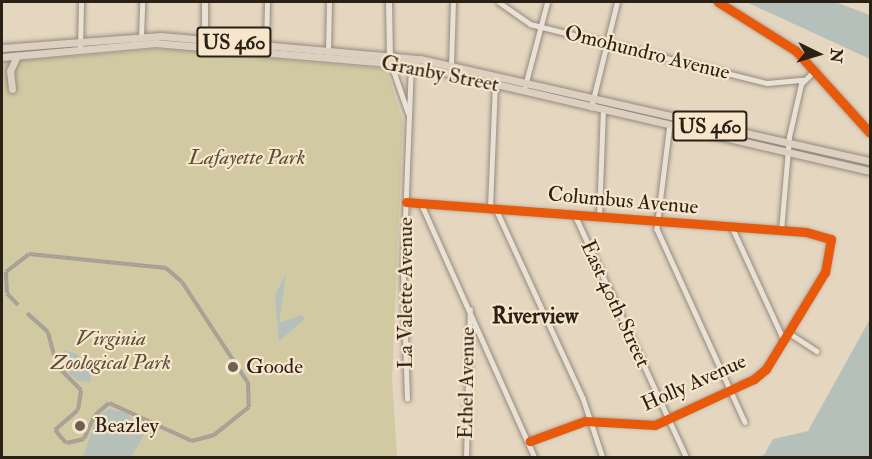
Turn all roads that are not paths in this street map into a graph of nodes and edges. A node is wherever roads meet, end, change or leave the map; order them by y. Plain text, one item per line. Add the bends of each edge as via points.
1 (81, 2) edge
2 (142, 2) edge
3 (205, 2) edge
4 (267, 2) edge
5 (329, 2) edge
6 (389, 2) edge
7 (453, 2) edge
8 (499, 2) edge
9 (617, 2) edge
10 (718, 2) edge
11 (547, 3) edge
12 (540, 27) junction
13 (141, 40) junction
14 (205, 43) junction
15 (607, 44) junction
16 (80, 47) junction
17 (2, 48) edge
18 (266, 48) junction
19 (328, 53) junction
20 (17, 56) junction
21 (2, 57) edge
22 (389, 59) junction
23 (411, 65) junction
24 (451, 66) junction
25 (816, 69) junction
26 (803, 80) junction
27 (495, 84) junction
28 (12, 88) dead end
29 (525, 88) junction
30 (592, 104) junction
31 (603, 107) junction
32 (409, 114) junction
33 (670, 122) junction
34 (870, 133) edge
35 (788, 146) junction
36 (870, 161) edge
37 (870, 171) edge
38 (406, 202) junction
39 (421, 203) junction
40 (493, 208) junction
41 (575, 215) junction
42 (599, 217) junction
43 (657, 222) junction
44 (732, 227) junction
45 (782, 231) junction
46 (833, 243) joint
47 (470, 310) junction
48 (789, 333) junction
49 (784, 340) junction
50 (817, 351) dead end
51 (731, 390) junction
52 (407, 399) dead end
53 (668, 419) junction
54 (592, 422) junction
55 (745, 422) dead end
56 (530, 441) junction
57 (466, 458) edge
58 (535, 458) edge
59 (603, 458) edge
60 (687, 458) edge

1 - 16 street
2 - 13 street
3 - 14 street
4 - 18 street
5 - 19 street
6 - 22 street
7 - 24 street
8 - 12 street, Omohundro Avenue via 517,19
9 - 15 street
10 - 25 street via 776,35
11 - 12 street
12 - 15 street, Omohundro Avenue
12 - 29 street
13 - 14 main road, Granby Street / US 460
13 - 16 main road, Granby Street / US 460
14 - 18 main road, Granby Street / US 460
15 - 26 street, Omohundro Avenue via 781,85
15 - 30 street
16 - 17 main road, Granby Street / US 460
16 - 20 main road, Granby Street / US 460
18 - 19 main road, Granby Street / US 460
19 - 22 main road, Granby Street / US 460
20 - 21 main road, Granby Street / US 460
20 - 28 main road via 10,69
22 - 23 main road, Granby Street / US 460
22 - 24 main road, Granby Street / US 460
22 - 32 street, La Valette Avenue
23 - 27 main road, Granby Street / US 460
23 - 32 street, La Valette Avenue
24 - 29 main road, Granby Street / US 460
25 - 26 street
25 - 34 street
26 - 35 street
27 - 29 main road, Granby Street / US 460
27 - 40 street
29 - 30 main road, Granby Street / US 460
30 - 31 main road, Granby Street / US 460
31 - 33 main road, Granby Street / US 460
31 - 42 street, East 40th Street
32 - 38 street, La Valette Avenue
33 - 35 main road, Granby Street / US 460
33 - 43 street
35 - 36 main road, Granby Street / US 460
35 - 37 main road, Granby Street / US 460
35 - 45 street
38 - 39 street, Columbus Avenue
38 - 52 street, La Valette Avenue
39 - 40 street, Columbus Avenue
39 - 47 street
40 - 41 street, Columbus Avenue
40 - 54 street
41 - 42 street, Columbus Avenue
41 - 53 street, East 40th Street
42 - 43 street, Columbus Avenue
43 - 44 street, Columbus Avenue
43 - 51 street
44 - 45 street, Columbus Avenue
44 - 49 street
45 - 46 street, Columbus Avenue via 824,234
46 - 48 street, Holly Avenue via 825,272
47 - 56 street
47 - 57 street, Ethel Avenue
48 - 49 street, Holly Avenue
48 - 50 street
49 - 51 street, Holly Avenue via 761,374
51 - 53 street, Holly Avenue
51 - 55 street
53 - 54 street, Holly Avenue via 643,426
53 - 60 street, East 40th Street
54 - 56 street, Holly Avenue
54 - 59 street
56 - 58 street

